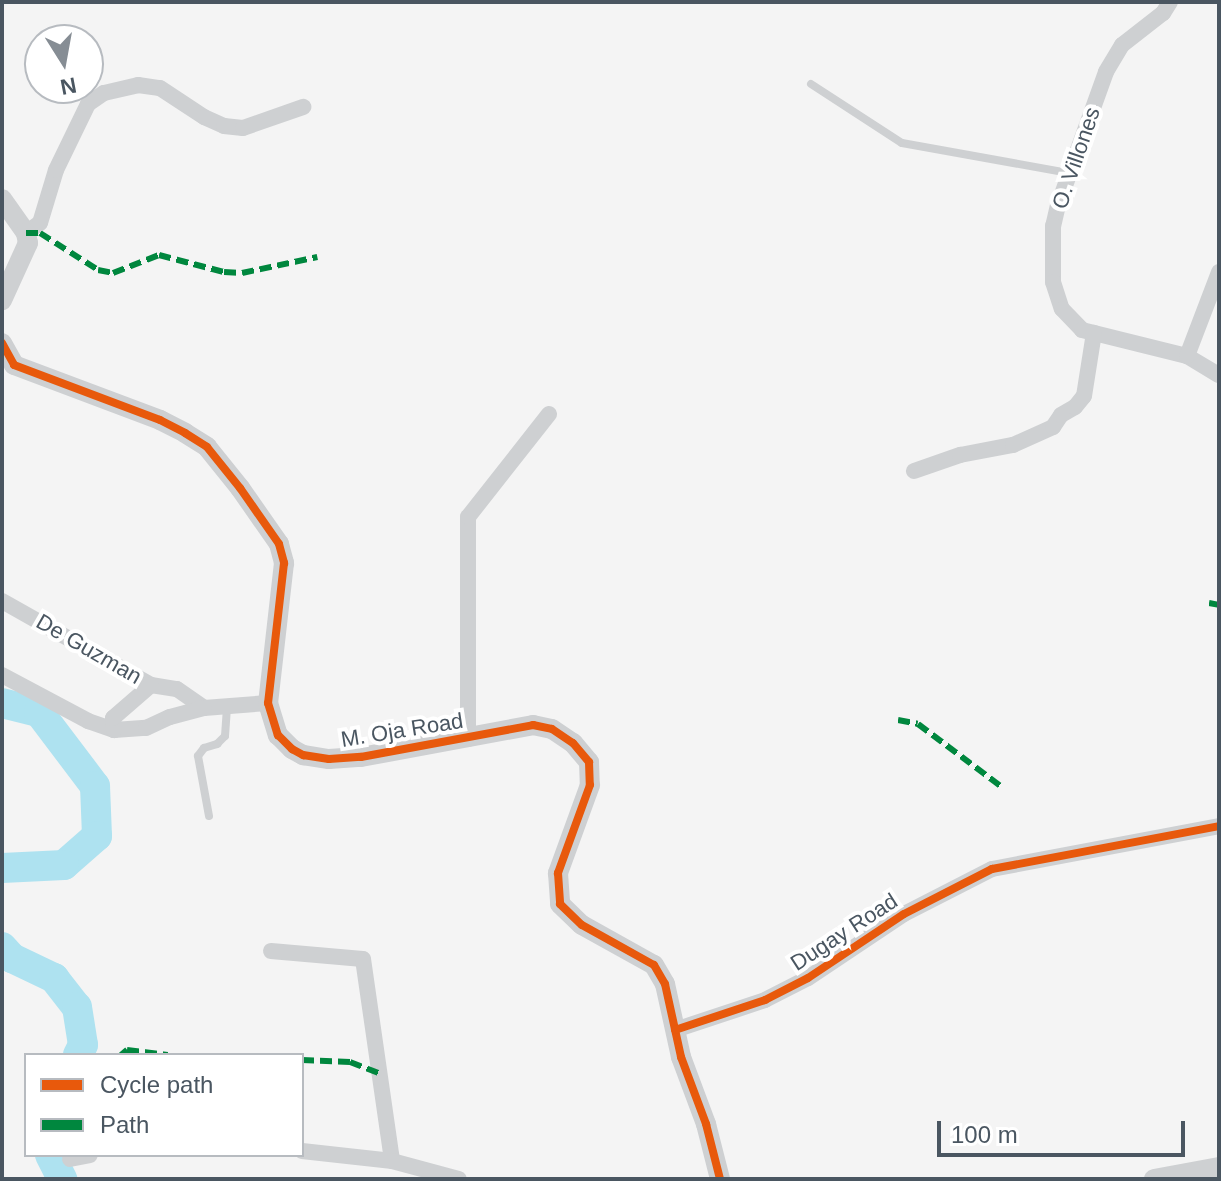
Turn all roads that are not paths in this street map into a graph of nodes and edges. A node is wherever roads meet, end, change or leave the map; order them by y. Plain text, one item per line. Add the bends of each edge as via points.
1 (1170, 2) edge
2 (811, 84) dead end
3 (303, 107) dead end
4 (1069, 173) junction
5 (2, 199) edge
6 (26, 233) junction
7 (1219, 272) edge
8 (2, 300) edge
9 (1094, 333) junction
10 (2, 343) edge
11 (1187, 356) junction
12 (8, 366) edge
13 (1219, 375) edge
14 (549, 414) dead end
15 (914, 471) dead end
16 (2, 601) edge
17 (2, 675) edge
18 (151, 685) junction
19 (268, 703) junction
20 (227, 706) junction
21 (204, 708) junction
22 (114, 730) junction
23 (468, 739) junction
24 (209, 816) dead end
25 (1219, 826) edge
26 (271, 951) dead end
27 (675, 1030) junction
28 (304, 1151) edge
29 (80, 1157) edge
30 (70, 1159) dead end
31 (392, 1161) junction
32 (1219, 1167) edge
33 (459, 1179) edge
34 (720, 1179) edge
35 (1154, 1179) edge

1 - 4 street, O. Villones via 1122,45 1106,72
2 - 4 lane via 902,143
3 - 6 street via 243,128 204,117 160,88 138,85 104,93 88,104 56,170 40,223
4 - 9 street, O. Villones via 1053,226 1053,282 1062,309 1082,330
5 - 6 street
6 - 8 street via 28,243
7 - 11 street
9 - 11 street, O. Villones
9 - 15 street via 1084,396 1053,427 1013,445
10 - 12 street, M. Oja Road
11 - 13 street, O. Villones
12 - 19 street, M. Oja Road via 185,433 207,447 240,488 279,544 284,563
14 - 23 street via 468,517
16 - 18 street, De Guzman
17 - 22 street
18 - 21 street, De Guzman via 177,689
18 - 22 street via 113,718
19 - 20 street
19 - 23 street, M. Oja Road via 278,735 303,755 361,757
20 - 21 street
20 - 24 lane via 225,736 198,756
21 - 22 street via 146,728
23 - 27 street, M. Oja Road via 533,725 562,736 589,762 590,785 558,873 560,904 582,925 654,965 665,984
25 - 27 street, Dugay Road via 992,869 904,914 765,1000
26 - 31 street via 363,959
27 - 34 street, M. Oja Road
28 - 31 street
29 - 30 street
31 - 33 street
32 - 35 street

